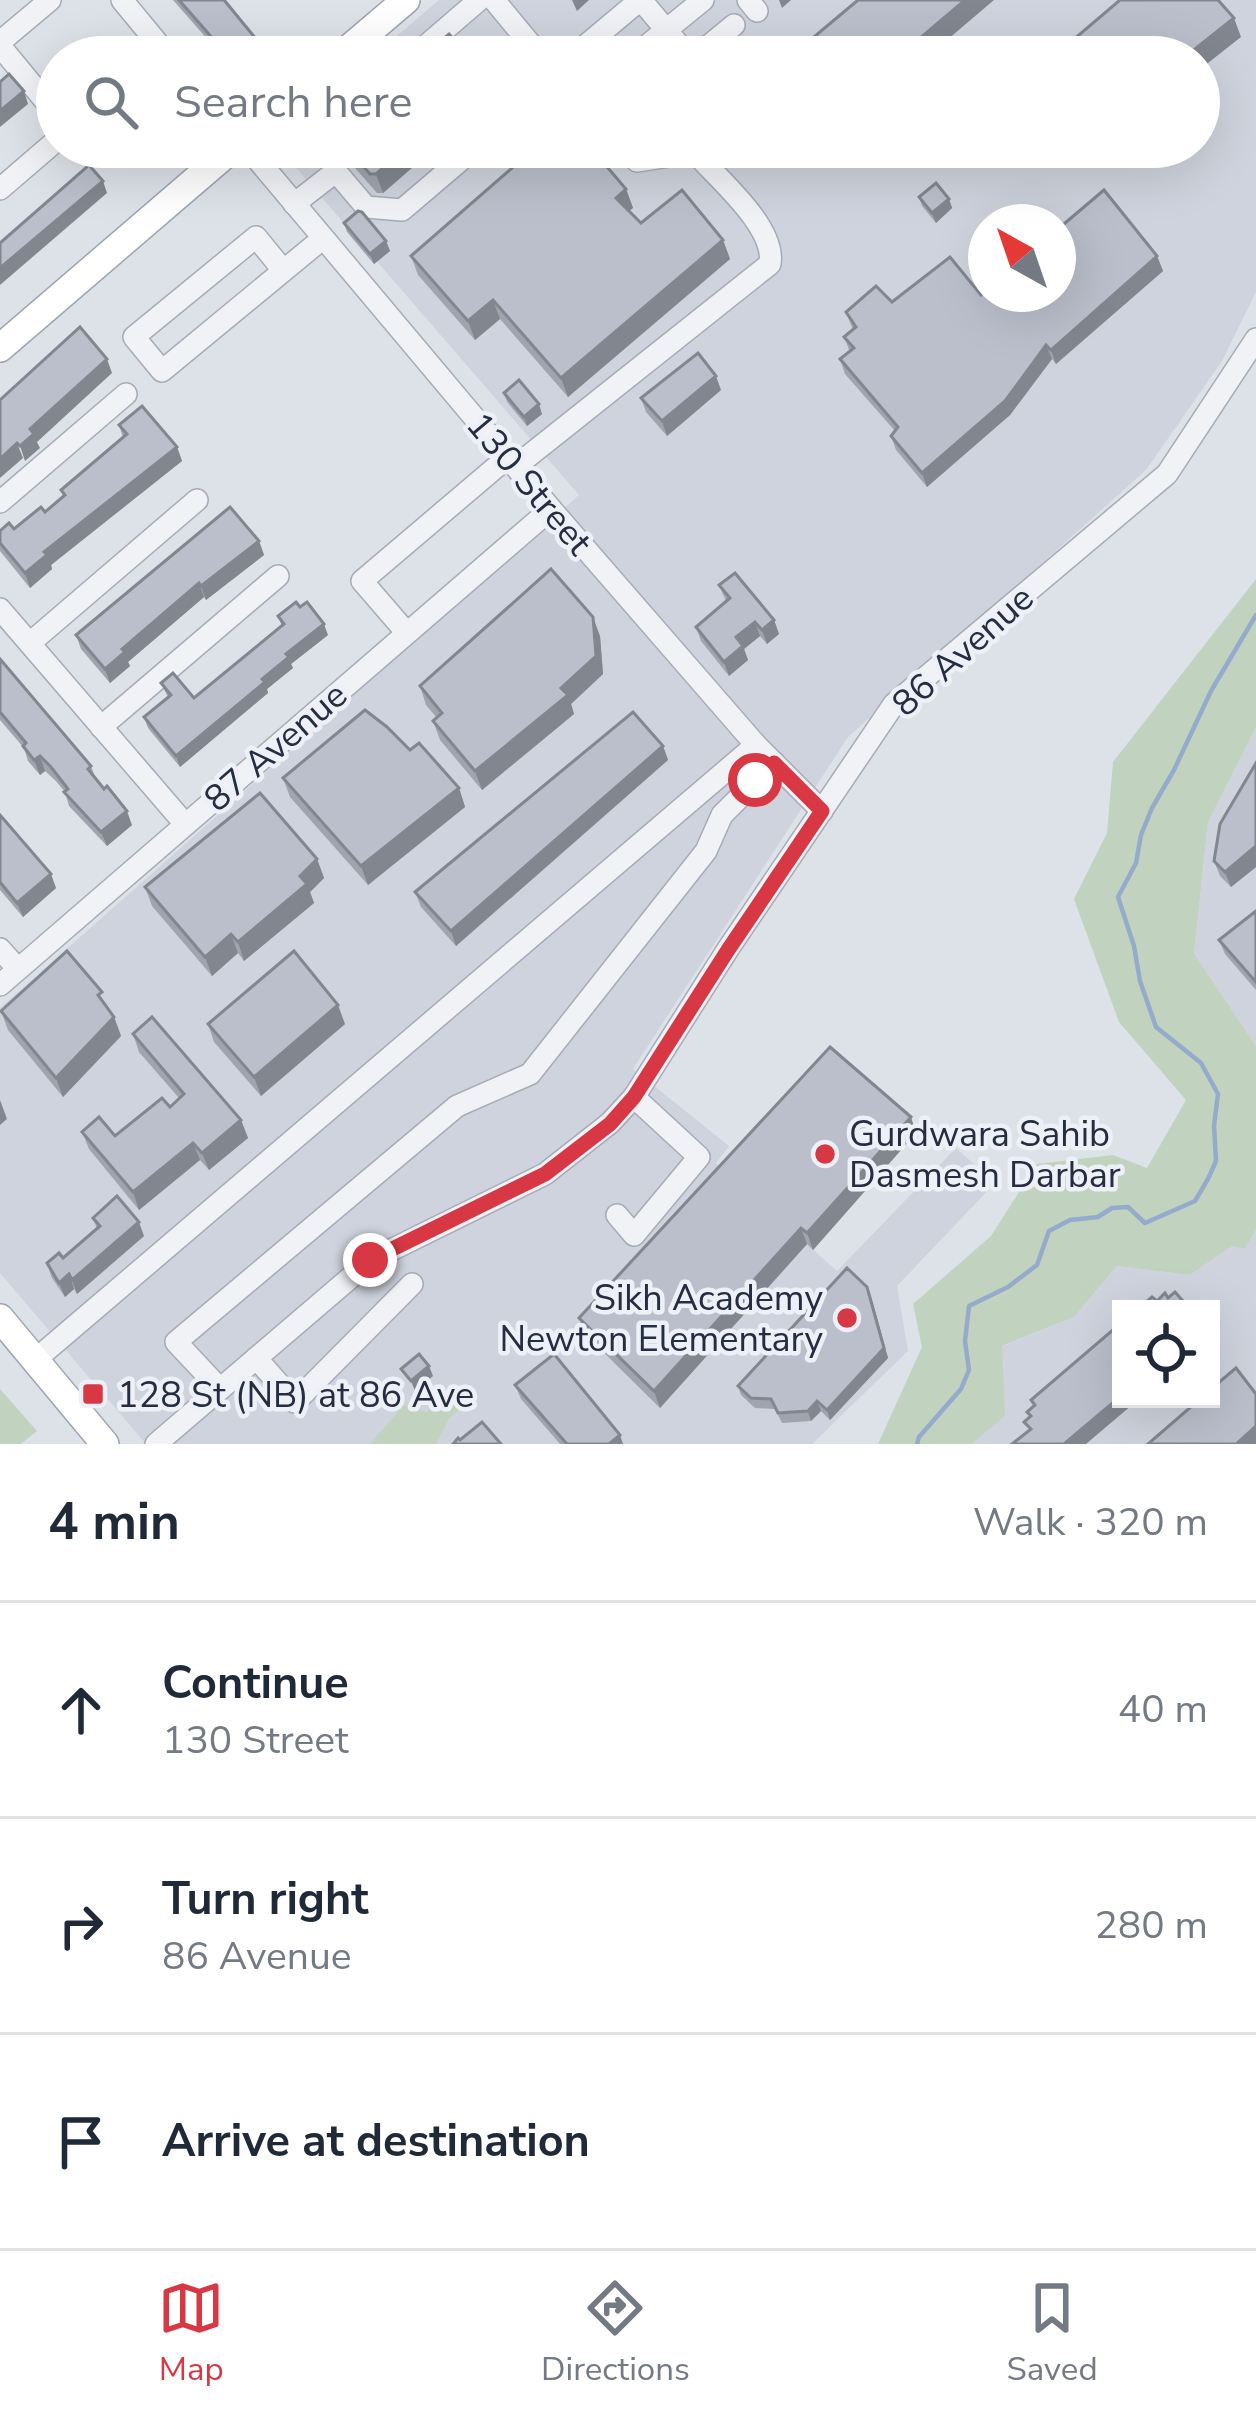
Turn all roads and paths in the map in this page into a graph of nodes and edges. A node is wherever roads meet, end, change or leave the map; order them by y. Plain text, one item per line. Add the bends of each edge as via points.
1 (50, 0) edge
2 (122, 0) edge
3 (406, 0) edge
4 (479, 0) edge
5 (494, 0) edge
6 (640, 0) edge
7 (703, 0) edge
8 (734, 25) dead end
9 (667, 30) junction
10 (152, 36) edge
11 (364, 36) edge
12 (437, 36) edge
13 (520, 36) edge
14 (597, 36) edge
15 (659, 36) edge
16 (673, 36) edge
17 (720, 36) edge
18 (0, 44) edge
19 (36, 89) edge
20 (36, 158) edge
21 (210, 168) edge
22 (264, 168) edge
23 (451, 168) edge
24 (709, 168) edge
25 (0, 189) edge
26 (294, 204) junction
27 (322, 239) junction
28 (284, 270) junction
29 (1256, 339) edge
30 (0, 348) edge
31 (126, 394) dead end
32 (512, 462) junction
33 (197, 500) dead end
34 (0, 502) edge
35 (551, 509) junction
36 (278, 576) dead end
37 (0, 608) edge
38 (406, 632) junction
39 (29, 643) junction
40 (101, 727) junction
41 (756, 745) junction
42 (774, 763) junction
43 (822, 811) junction
44 (184, 824) junction
45 (0, 949) edge
46 (9, 977) edge
47 (634, 1097) junction
48 (616, 1215) dead end
49 (412, 1285) dead end
50 (0, 1318) edge
51 (256, 1358) junction
52 (35, 1360) junction
53 (220, 1389) junction
54 (105, 1444) edge
55 (156, 1444) edge

1 - 18 street
2 - 10 street
3 - 11 main road
4 - 12 street
5 - 13 street
6 - 9 street
6 - 14 street
7 - 9 street
8 - 17 street
9 - 15 street
9 - 16 street
18 - 19 street
20 - 25 street
21 - 30 main road
22 - 26 street, 130 Street
23 - 26 street via 401,210 366,207 338,174
24 - 32 street via 758,224 770,264
26 - 27 street, 130 Street
27 - 28 street
27 - 32 street, 130 Street
28 - 28 street via 162,371 134,337 256,237
29 - 43 street, 86 Avenue via 1167,474 894,704
31 - 34 street
32 - 35 street, 130 Street
32 - 38 street via 362,581
33 - 39 street
35 - 38 street, 87 Avenue
35 - 41 street, 130 Street
36 - 40 street
37 - 39 street
38 - 44 street, 87 Avenue
39 - 40 street
40 - 44 street
41 - 42 street, 130 Street
41 - 52 street
42 - 43 street, 130 Street
42 - 53 street via 722,815 706,850 530,1074 457,1106 176,1342
43 - 47 street, 86 Avenue
44 - 46 street, 87 Avenue
45 - 46 street
47 - 48 street via 699,1157 634,1235
47 - 51 street, 86 Avenue via 545,1174 370,1260
49 - 51 street via 295,1402
50 - 52 main road
51 - 53 street, 86 Avenue
52 - 54 main road
53 - 55 street, 86 Avenue

